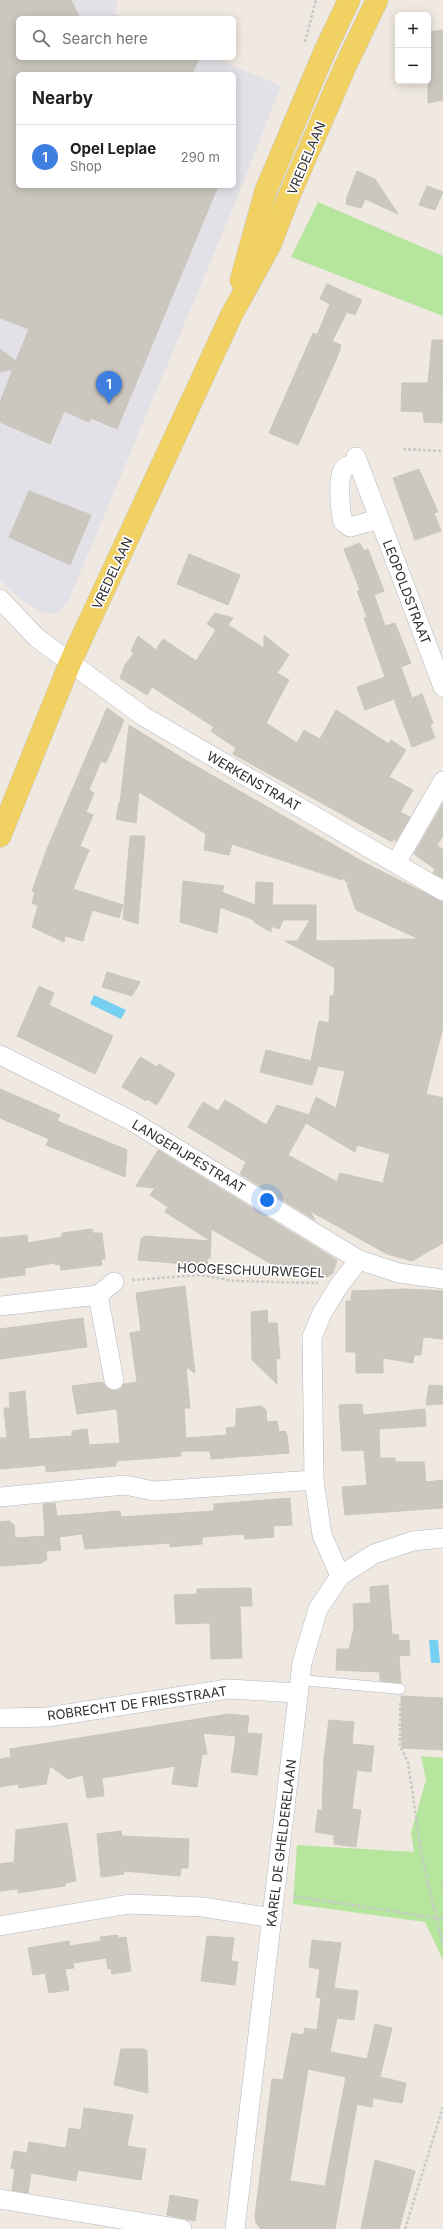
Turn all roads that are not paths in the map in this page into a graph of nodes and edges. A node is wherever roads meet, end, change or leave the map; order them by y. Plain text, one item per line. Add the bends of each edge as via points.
1 (332, 0) edge
2 (348, 0) edge
3 (377, 0) edge
4 (324, 53) junction
5 (232, 314) junction
6 (379, 519) junction
7 (0, 599) edge
8 (70, 663) junction
9 (443, 687) edge
10 (443, 781) edge
11 (0, 836) edge
12 (396, 863) junction
13 (443, 891) edge
14 (0, 1055) edge
15 (359, 1260) junction
16 (443, 1279) edge
17 (114, 1282) road end
18 (98, 1295) junction
19 (0, 1306) edge
20 (114, 1380) dead end
21 (314, 1480) junction
22 (0, 1497) edge
23 (443, 1538) edge
24 (340, 1576) junction
25 (299, 1687) junction
26 (400, 1689) road end
27 (0, 1718) edge
28 (272, 1918) junction
29 (0, 1926) edge
30 (0, 2199) edge
31 (182, 2229) edge
32 (235, 2229) edge

1 - 4 main road
2 - 4 main road, VREDELAAN
3 - 5 main road, VREDELAAN via 342,74 270,245
4 - 5 main road, VREDELAAN via 266,190
5 - 8 main road, VREDELAAN
6 - 6 street, LEOPOLDSTRAAT via 357,460 342,471 342,522 350,527
6 - 9 street, LEOPOLDSTRAAT
7 - 8 street, WERKENSTRAAT via 37,638
8 - 11 main road, VREDELAAN
8 - 12 street, WERKENSTRAAT via 143,716
10 - 12 street
12 - 13 street, WERKENSTRAAT
14 - 15 street, LANGEPIJPESTRAAT via 130,1120
15 - 16 street, LANGEPIJPESTRAAT via 399,1273
15 - 21 street via 322,1313 312,1337
17 - 18 street
18 - 19 street
18 - 20 street
21 - 22 street via 154,1491 125,1485
21 - 24 street via 322,1535
23 - 24 street, KAREL DE GHELDERELAAN via 413,1540 374,1554
24 - 25 street, KAREL DE GHELDERELAAN via 318,1609 302,1663
25 - 26 lane
25 - 27 street, ROBRECHT DE FRIESSTRAAT via 228,1689 48,1717
25 - 28 street, KAREL DE GHELDERELAAN
28 - 29 street via 202,1907 129,1904
28 - 32 street, KAREL DE GHELDERELAAN via 257,2027
30 - 31 street

